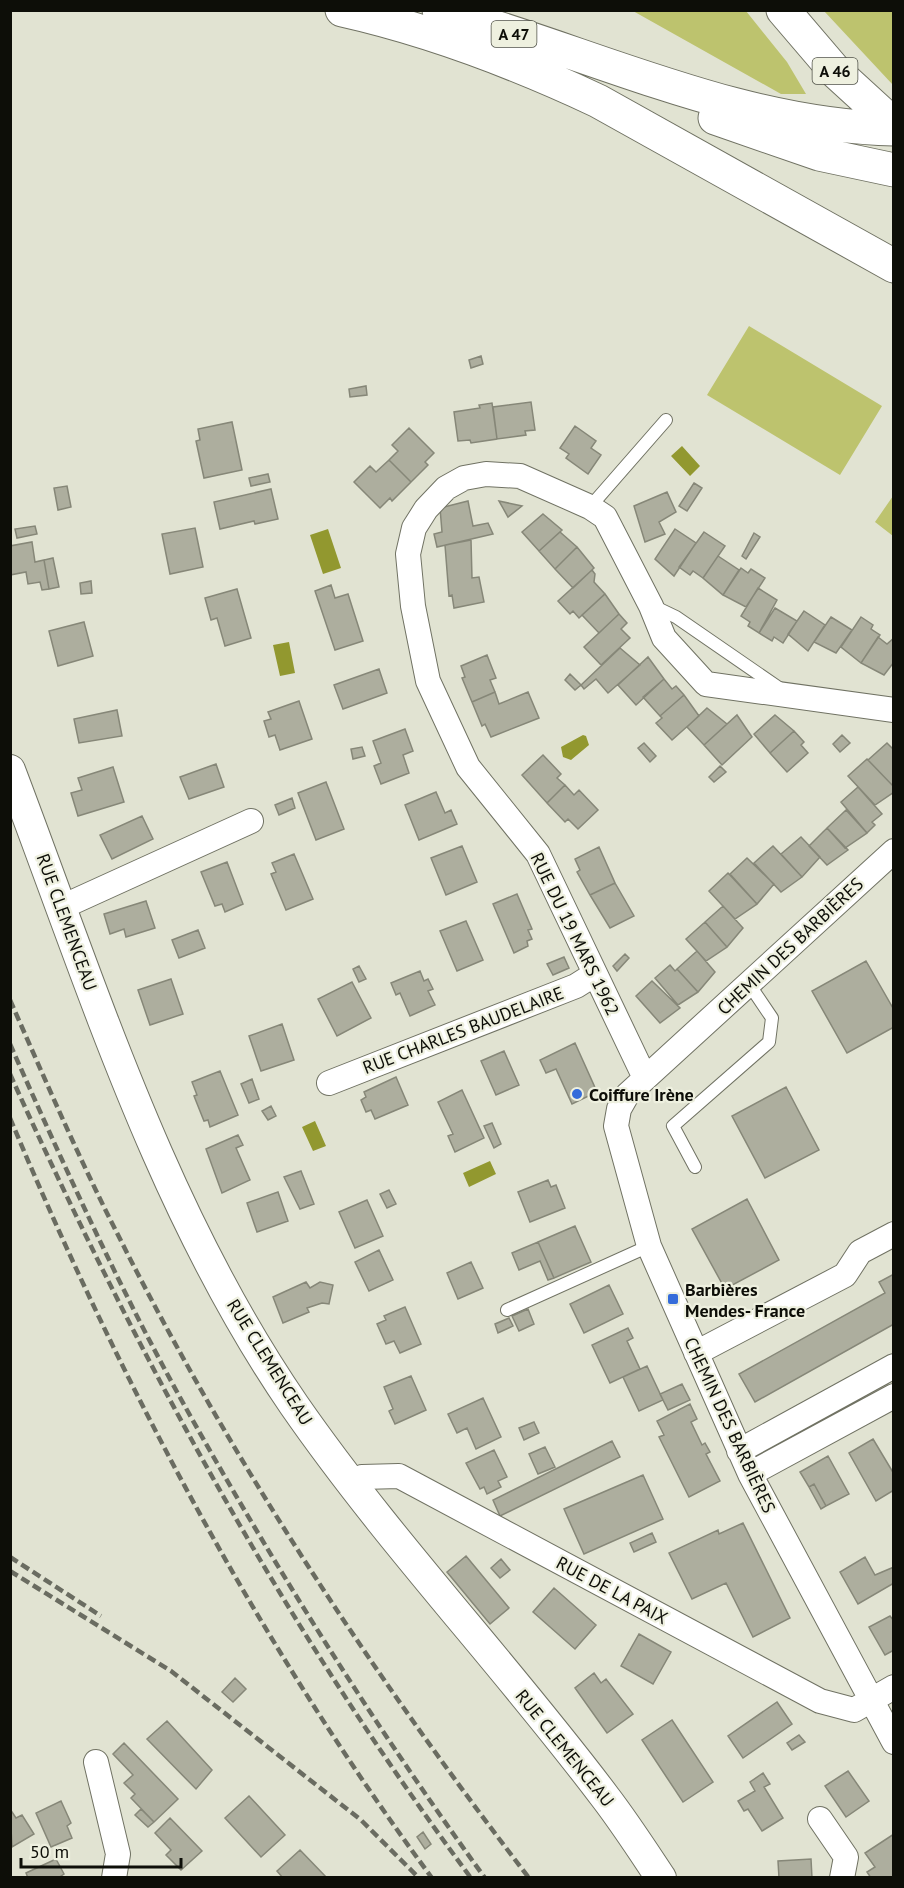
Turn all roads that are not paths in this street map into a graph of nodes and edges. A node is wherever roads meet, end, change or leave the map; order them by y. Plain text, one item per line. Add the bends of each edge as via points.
1 (342, 10) edge
2 (440, 10) edge
3 (783, 10) edge
4 (587, 60) junction
5 (894, 124) edge
6 (894, 129) edge
7 (894, 170) edge
8 (894, 266) edge
9 (666, 420) dead end
10 (590, 507) junction
11 (651, 606) junction
12 (790, 696) junction
13 (894, 710) edge
14 (10, 770) edge
15 (251, 821) dead end
16 (894, 851) edge
17 (62, 907) junction
18 (595, 974) junction
19 (749, 984) junction
20 (645, 1078) junction
21 (329, 1083) dead end
22 (696, 1167) dead end
23 (894, 1234) edge
24 (649, 1246) junction
25 (507, 1310) dead end
26 (696, 1353) junction
27 (894, 1366) edge
28 (894, 1396) edge
29 (739, 1451) junction
30 (750, 1474) junction
31 (351, 1482) junction
32 (894, 1686) edge
33 (871, 1700) junction
34 (894, 1742) edge
35 (96, 1762) dead end
36 (820, 1819) dead end
37 (114, 1878) edge
38 (661, 1878) edge
39 (842, 1878) edge

1 - 8 highway via 438,35 559,82
2 - 4 highway, A 47
3 - 5 highway, A 46 via 836,72
4 - 6 highway via 725,102 822,123
4 - 7 highway via 696,111 775,140
9 - 10 lane
10 - 11 street, RUE DU 19 MARS 1962 via 605,517
10 - 18 street, RUE DU 19 MARS 1962 via 520,476 486,474 464,478 446,488 426,509 414,528 408,554 413,606 428,681 441,711 468,767 538,854
11 - 12 lane, RUE DU 19 MARS 1962 via 676,617
11 - 12 street, RUE DU 19 MARS 1962 via 664,638 706,684
12 - 13 street, RUE DU 19 MARS 1962
14 - 17 street, RUE CLEMENCEAU
15 - 17 street
16 - 19 street, CHEMIN DES BARBIÈRES
17 - 31 street, RUE CLEMENCEAU via 136,1106 224,1290 293,1403
18 - 20 street, RUE DU 19 MARS 1962
18 - 21 street, RUE CHARLES BAUDELAIRE via 576,986
19 - 20 street, CHEMIN DES BARBIÈRES
19 - 22 lane via 772,1018 770,1042 673,1126
20 - 24 street, CHEMIN DES BARBIÈRES via 627,1095 616,1126
23 - 26 street via 860,1252 845,1275
24 - 25 lane
24 - 26 street, CHEMIN DES BARBIÈRES
26 - 29 street, CHEMIN DES BARBIÈRES
27 - 29 street
28 - 30 street
29 - 30 street, CHEMIN DES BARBIÈRES
30 - 33 street, CHEMIN DES BARBIÈRES
31 - 33 street, RUE DE LA PAIX via 362,1477 399,1476 820,1701 854,1710
31 - 38 street, RUE CLEMENCEAU via 605,1797
32 - 33 street, RUE DE LA PAIX
33 - 34 street, CHEMIN DES BARBIÈRES
35 - 37 street via 118,1854
36 - 39 street via 846,1857

